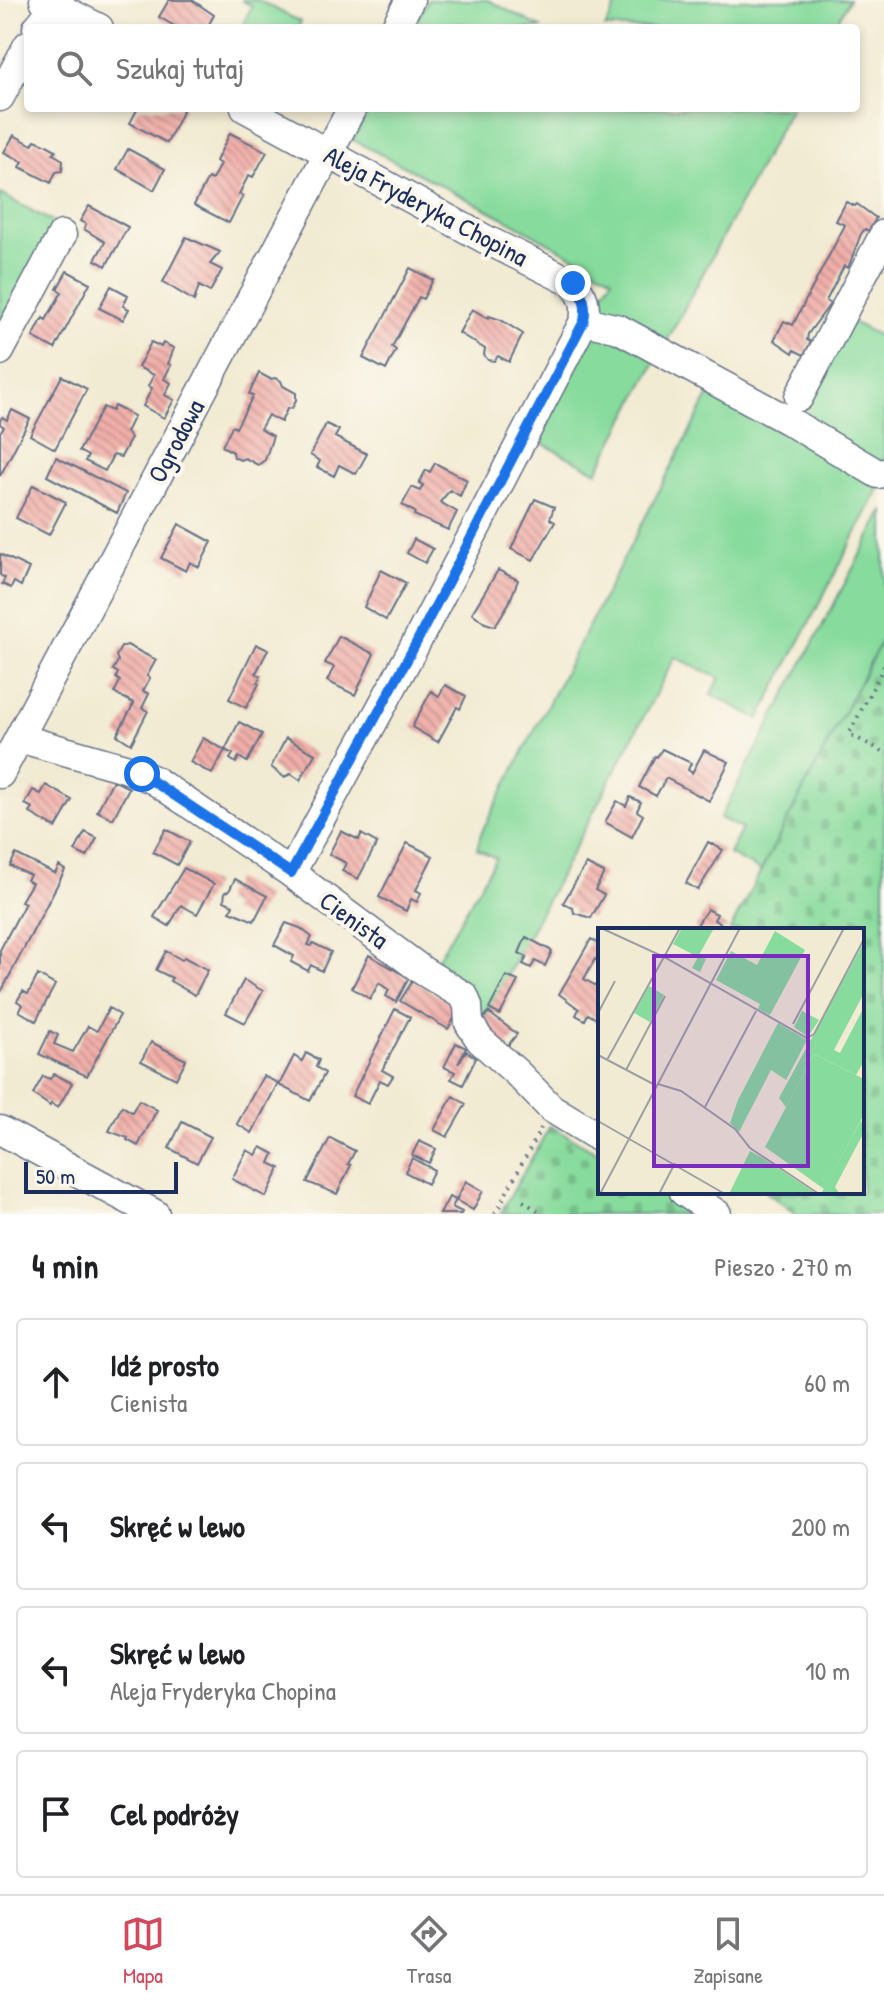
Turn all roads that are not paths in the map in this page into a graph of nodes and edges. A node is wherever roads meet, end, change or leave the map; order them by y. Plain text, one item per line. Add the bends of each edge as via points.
1 (410, 0) edge
2 (54, 2) edge
3 (40, 24) edge
4 (92, 24) edge
5 (397, 24) edge
6 (24, 52) edge
7 (0, 97) edge
8 (252, 112) edge
9 (350, 112) edge
10 (328, 153) junction
11 (884, 234) edge
12 (62, 235) dead end
13 (584, 321) junction
14 (0, 351) edge
15 (799, 397) dead end
16 (881, 474) edge
17 (11, 742) edge
18 (0, 774) edge
19 (291, 873) junction
20 (0, 1130) edge
21 (598, 1137) edge
22 (687, 1194) edge
23 (114, 1204) edge
24 (155, 1214) edge
25 (717, 1214) edge

1 - 5 street
2 - 3 street
2 - 4 street
6 - 7 street
8 - 10 street, Aleja Fryderyka Chopina
9 - 10 street, Ogrodowa
10 - 13 street, Aleja Fryderyka Chopina via 573,283 586,307
10 - 17 street, Ogrodowa
11 - 15 street
12 - 14 street
13 - 16 street via 619,329
13 - 19 street
17 - 18 street, Ogrodowa
17 - 19 street, Cienista via 154,780
19 - 21 street, Cienista via 464,996 469,1023 480,1040 551,1108
20 - 23 street
22 - 25 street
23 - 24 street

